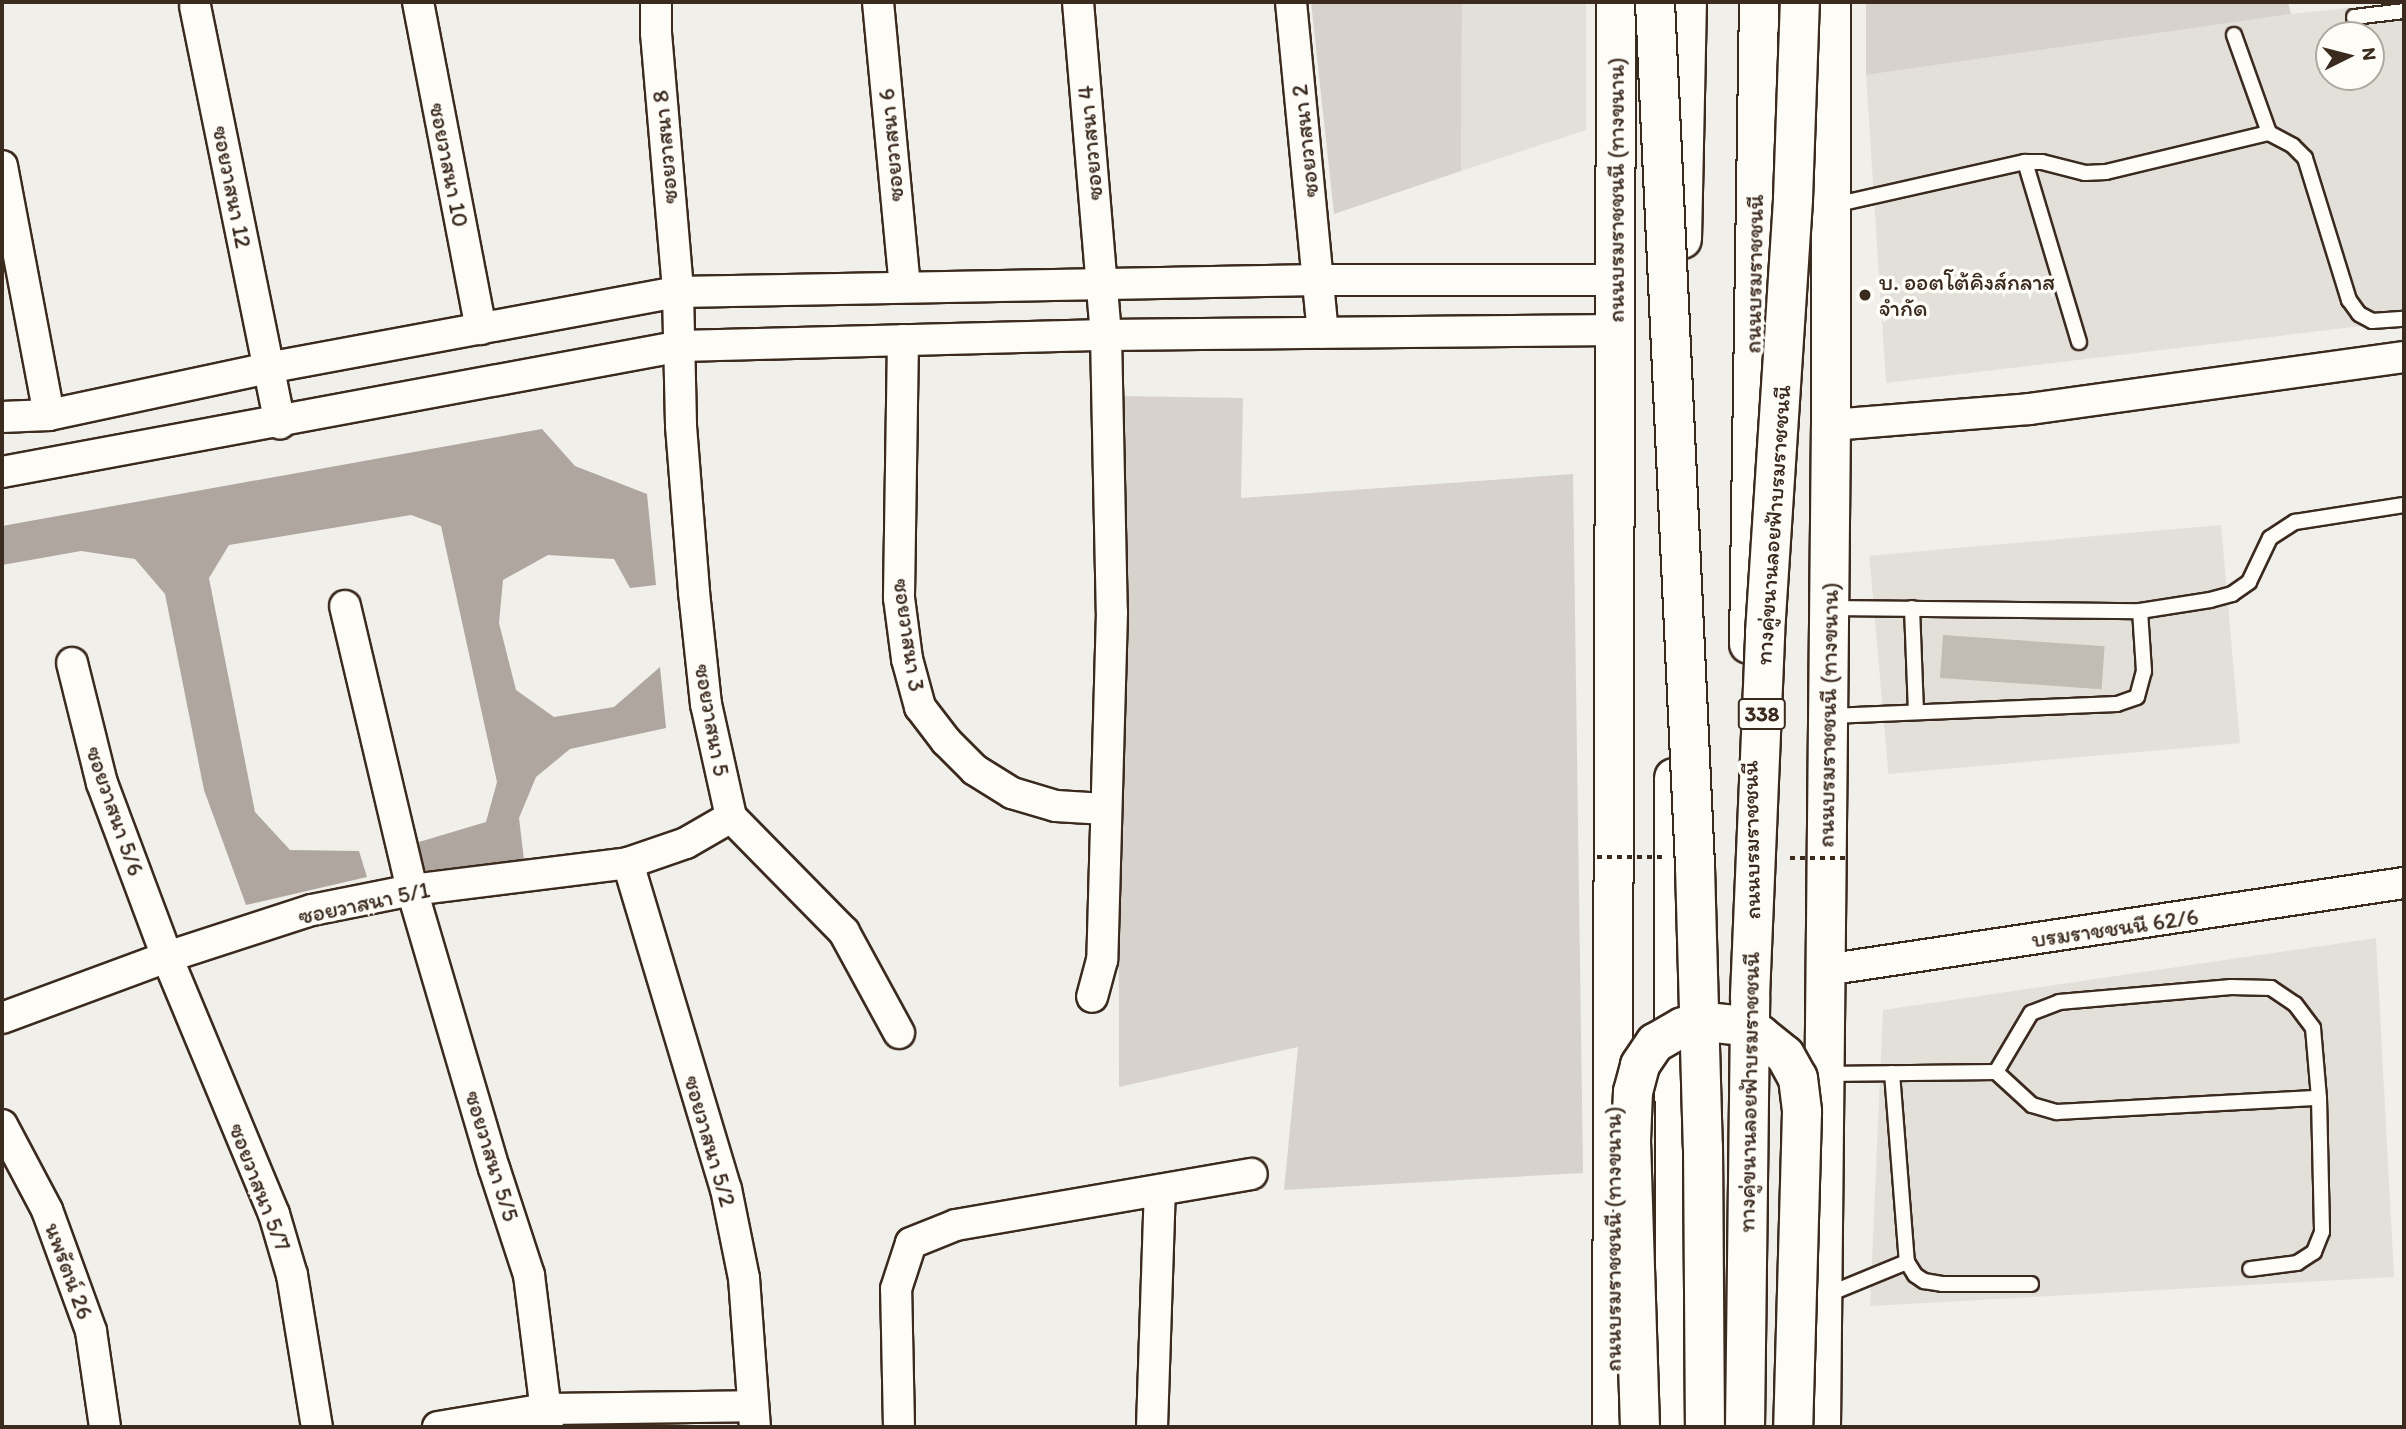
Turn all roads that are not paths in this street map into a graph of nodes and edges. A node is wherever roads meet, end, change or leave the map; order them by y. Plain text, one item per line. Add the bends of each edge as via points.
1 (418, 2) edge
2 (656, 2) edge
3 (878, 2) edge
4 (1078, 2) edge
5 (1291, 2) edge
6 (1616, 2) edge
7 (1655, 2) edge
8 (1687, 2) edge
9 (1759, 2) edge
10 (1800, 2) edge
11 (1831, 2) edge
12 (195, 6) dead end
13 (2404, 11) edge
14 (2354, 16) dead end
15 (2234, 35) dead end
16 (2269, 133) junction
17 (2025, 162) junction
18 (2, 166) edge
19 (1833, 205) junction
20 (1319, 280) junction
21 (1616, 280) junction
22 (1102, 285) junction
23 (905, 288) junction
24 (678, 292) junction
25 (2404, 319) edge
26 (481, 329) junction
27 (1616, 330) junction
28 (1323, 332) junction
29 (1105, 335) junction
30 (903, 340) junction
31 (2079, 342) dead end
32 (681, 346) junction
33 (2404, 357) edge
34 (269, 369) junction
35 (49, 415) junction
36 (2, 417) edge
37 (280, 423) junction
38 (1831, 425) junction
39 (2, 472) edge
40 (2404, 505) edge
41 (345, 606) dead end
42 (1829, 608) junction
43 (1912, 608) junction
44 (2140, 611) junction
45 (72, 663) dead end
46 (1916, 711) junction
47 (1828, 716) junction
48 (1105, 809) junction
49 (731, 817) junction
50 (628, 863) junction
51 (2404, 883) edge
52 (412, 890) junction
53 (167, 957) junction
54 (1825, 970) junction
55 (1092, 997) dead end
56 (2, 1018) edge
57 (899, 1033) dead end
58 (1996, 1072) junction
59 (1892, 1073) junction
60 (1823, 1074) junction
61 (2319, 1098) junction
62 (2, 1125) edge
63 (1252, 1174) dead end
64 (1160, 1190) junction
65 (1907, 1262) junction
66 (2250, 1269) dead end
67 (2031, 1284) dead end
68 (1820, 1298) junction
69 (754, 1417) edge
70 (547, 1418) edge
71 (105, 1427) edge
72 (317, 1427) edge
73 (438, 1427) edge
74 (899, 1427) edge
75 (1152, 1427) edge
76 (1612, 1427) edge
77 (1640, 1427) edge
78 (1675, 1427) edge
79 (1705, 1427) edge
80 (1745, 1427) edge
81 (1759, 1427) edge
82 (1793, 1427) edge
83 (1821, 1427) edge

1 - 26 street, ซอยวาสนา 10
2 - 24 street, ซอยวาสนา 8
3 - 23 street, ซอยวาสนา 6
4 - 22 street, ซอยวาสนา 4
5 - 20 street, ซอยวาสนา 2
6 - 21 main road, ถนนบรมราชชนนี (ทางขนาน)
7 - 79 main road, ทางคู่ขนานลอยฟ้าบรมราชชนนี, bridge via 1697,919
8 - 78 main road via 1674,592
9 - 81 main road, ถนนบรมราชชนนี / 338 via 1748,573
10 - 80 main road, ทางคู่ขนานลอยฟ้าบรมราชชนนี / 338, bridge via 1750,996
11 - 19 main road, ถนนบรมราชชนนี (ทางขนาน)
12 - 34 street, ซอยวาสนา 12
13 - 14 lane
15 - 16 lane
16 - 17 lane via 2106,172 2085,173
16 - 25 lane via 2305,158 2349,300 2359,314 2372,321
17 - 19 lane
17 - 31 lane
18 - 35 street
19 - 38 main road, ถนนบรมราชชนนี (ทางขนาน)
20 - 21 street
20 - 22 street
20 - 28 street, ซอยวาสนา 2
21 - 27 main road, ถนนบรมราชชนนี (ทางขนาน)
22 - 23 street
22 - 29 street, ซอยวาสนา 4
23 - 24 street
24 - 26 street
24 - 32 street, ซอยวาสนา 8
26 - 34 street
27 - 28 street
27 - 76 main road, ถนนบรมราชชนนี (ทางขนาน)
28 - 29 street
29 - 30 street
29 - 48 street, ซอยวาสนา 4 via 1112,612
30 - 32 street
30 - 48 street, ซอยวาสนา 3 via 899,598 907,659 920,707 975,770 1012,793 1056,806
32 - 37 street
32 - 49 street, ซอยวาสนา 5 via 681,426 696,617 706,704
33 - 38 street via 2029,409
34 - 35 street
34 - 37 street, ซอยวาสนา 12
35 - 36 street
37 - 39 street
38 - 42 main road, ถนนบรมราชชนนี (ทางขนาน)
40 - 44 lane via 2295,522 2270,538 2249,582 2232,594
41 - 52 street, ซอยวาสนา 5/5
42 - 43 lane
42 - 47 main road, ถนนบรมราชชนนี (ทางขนาน)
43 - 44 lane
43 - 46 lane
44 - 46 lane via 2144,671 2137,697 2117,704
45 - 53 street, ซอยวาสนา 5/6 via 102,783
46 - 47 lane
47 - 54 main road, ถนนบรมราชชนนี (ทางขนาน)
48 - 55 street, ซอยวาสนา 4 via 1102,960
49 - 50 street, ซอยวาสนา 5/1 via 686,843
49 - 57 street via 844,932
50 - 52 street, ซอยวาสนา 5/1
50 - 69 street, ซอยวาสนา 5/2 via 726,1189 744,1278
51 - 54 street, บรมราชชนนี 62/6
52 - 53 street, ซอยวาสนา 5/1 via 312,910
52 - 70 street, ซอยวาสนา 5/5 via 529,1275
53 - 56 street, ซอยวาสนา 5/1
53 - 72 street, ซอยวาสนา 5/7 via 274,1214 292,1275
54 - 60 main road, ถนนบรมราชชนนี (ทางขนาน)
58 - 59 lane
58 - 61 lane via 2032,1105 2057,1112
58 - 61 lane via 2031,1013 2059,1002 2231,987 2271,988 2295,1004 2313,1028
59 - 60 lane
59 - 65 lane
60 - 68 main road, ถนนบรมราชชนนี (ทางขนาน)
61 - 66 lane via 2322,1232 2315,1252 2297,1263
62 - 71 street, นพรัตน์ 26 via 47,1210 91,1331
63 - 64 street
64 - 74 street via 956,1225 911,1242 897,1289
64 - 75 street
65 - 67 lane via 1924,1281
65 - 68 lane
68 - 83 main road, ถนนบรมราชชนนี (ทางขนาน)
69 - 70 street
70 - 73 street
77 - 82 main road, bridge via 1633,1092 1640,1065 1655,1043 1683,1027 1706,1022 1737,1025 1760,1035 1785,1055 1798,1078 1802,1112

